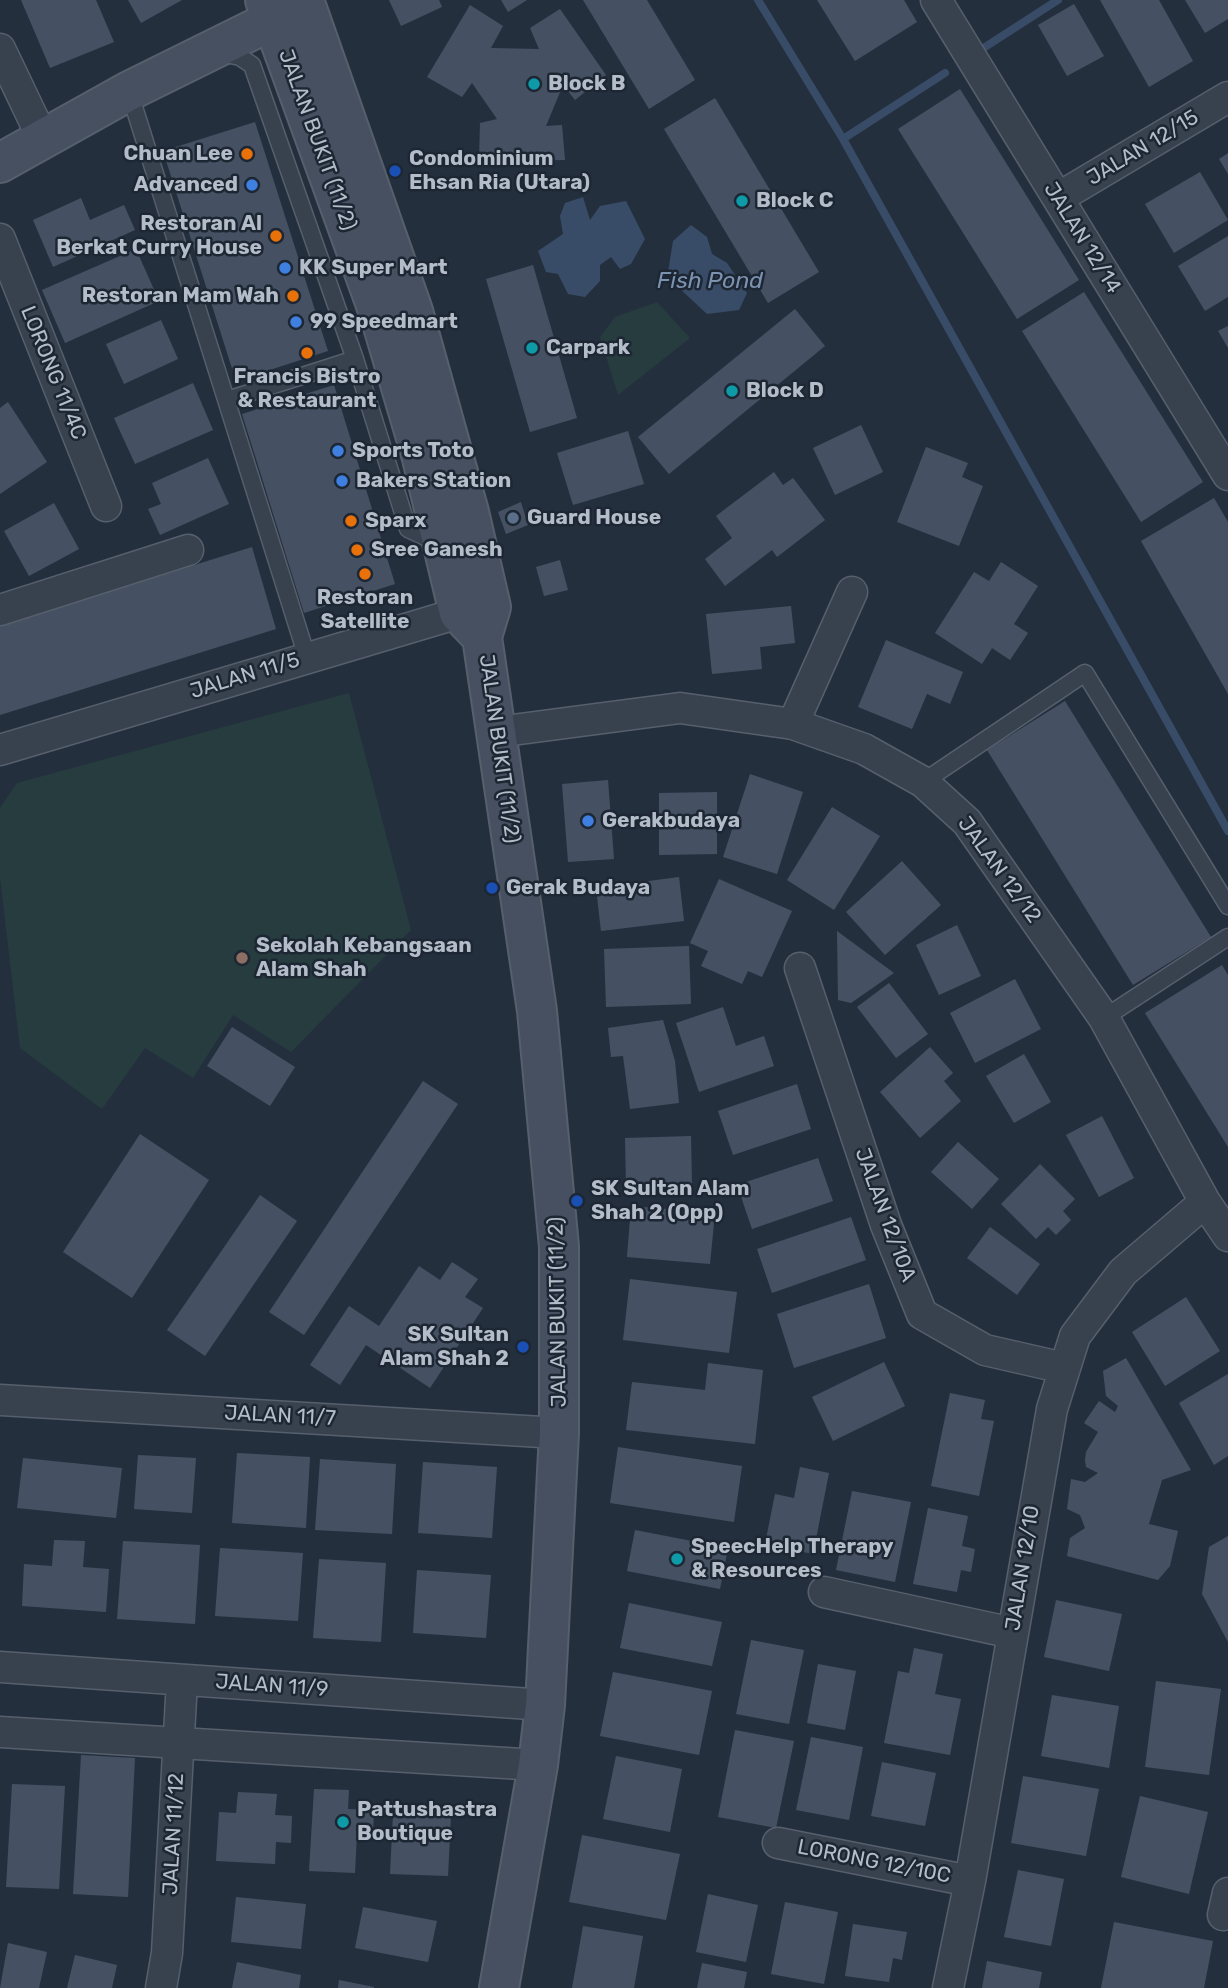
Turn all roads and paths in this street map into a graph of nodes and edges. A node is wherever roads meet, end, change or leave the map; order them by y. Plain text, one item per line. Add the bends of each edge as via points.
1 (936, 0) edge
2 (287, 6) edge
3 (0, 50) edge
4 (212, 50) junction
5 (129, 91) junction
6 (1228, 97) edge
7 (42, 138) junction
8 (0, 163) edge
9 (1058, 198) junction
10 (0, 239) edge
11 (355, 359) junction
12 (227, 400) junction
13 (1228, 475) edge
14 (106, 506) dead end
15 (443, 546) junction
16 (188, 550) dead end
17 (852, 592) dead end
18 (0, 610) edge
19 (477, 619) junction
20 (307, 657) junction
21 (793, 724) junction
22 (497, 732) junction
23 (0, 750) edge
24 (923, 782) junction
25 (1228, 906) edge
26 (1228, 937) edge
27 (800, 968) dead end
28 (1104, 1018) junction
29 (1205, 1202) junction
30 (1227, 1233) edge
31 (1064, 1368) junction
32 (0, 1400) edge
33 (559, 1433) junction
34 (824, 1592) dead end
35 (1013, 1633) junction
36 (0, 1667) edge
37 (183, 1680) junction
38 (545, 1705) junction
39 (0, 1732) edge
40 (179, 1743) junction
41 (538, 1765) junction
42 (778, 1843) dead end
43 (970, 1881) junction
44 (161, 1988) edge
45 (499, 1988) edge
46 (948, 1988) edge

1 - 9 street, JALAN 12/14
2 - 4 street
2 - 15 street, JALAN BUKIT (11/2) via 422,458
2 - 19 street, JALAN BUKIT (11/2) via 413,311 460,473
3 - 7 street
4 - 5 street
4 - 11 lane via 252,65
5 - 7 street
5 - 12 lane
6 - 9 street, JALAN 12/15
7 - 8 street
9 - 13 street, JALAN 12/14
10 - 14 street, LORONG 11/4C
11 - 12 lane
11 - 15 lane via 408,529
12 - 20 lane
15 - 19 street, JALAN BUKIT (11/2)
16 - 18 street
17 - 21 street
19 - 20 street, JALAN 11/5
19 - 22 street, JALAN BUKIT (11/2)
20 - 23 street, JALAN 11/5
21 - 22 street, JALAN 12/12 via 680,708
21 - 24 street, JALAN 12/12 via 864,749
22 - 33 street, JALAN BUKIT (11/2) via 537,1011 559,1247
24 - 25 lane via 1085,673
24 - 28 street, JALAN 12/12 via 967,822
26 - 28 lane
27 - 31 street, JALAN 12/10A via 886,1224 922,1314 985,1350
28 - 29 street, JALAN 12/12
29 - 30 street, JALAN 12/12
29 - 31 street, JALAN 12/10 via 1123,1272 1074,1336
31 - 35 street, JALAN 12/10 via 1049,1421
32 - 33 street, JALAN 11/7
33 - 38 street, JALAN BUKIT (11/2)
34 - 35 street
35 - 43 street, JALAN 12/10
36 - 37 street, JALAN 11/9
37 - 38 street, JALAN 11/9
37 - 40 street, JALAN 11/12
38 - 41 street, JALAN BUKIT (11/2)
39 - 40 street
40 - 41 street
40 - 44 street, JALAN 11/12
41 - 45 street, JALAN BUKIT (11/2)
42 - 43 street, LORONG 12/10C
43 - 46 street, JALAN 12/10

